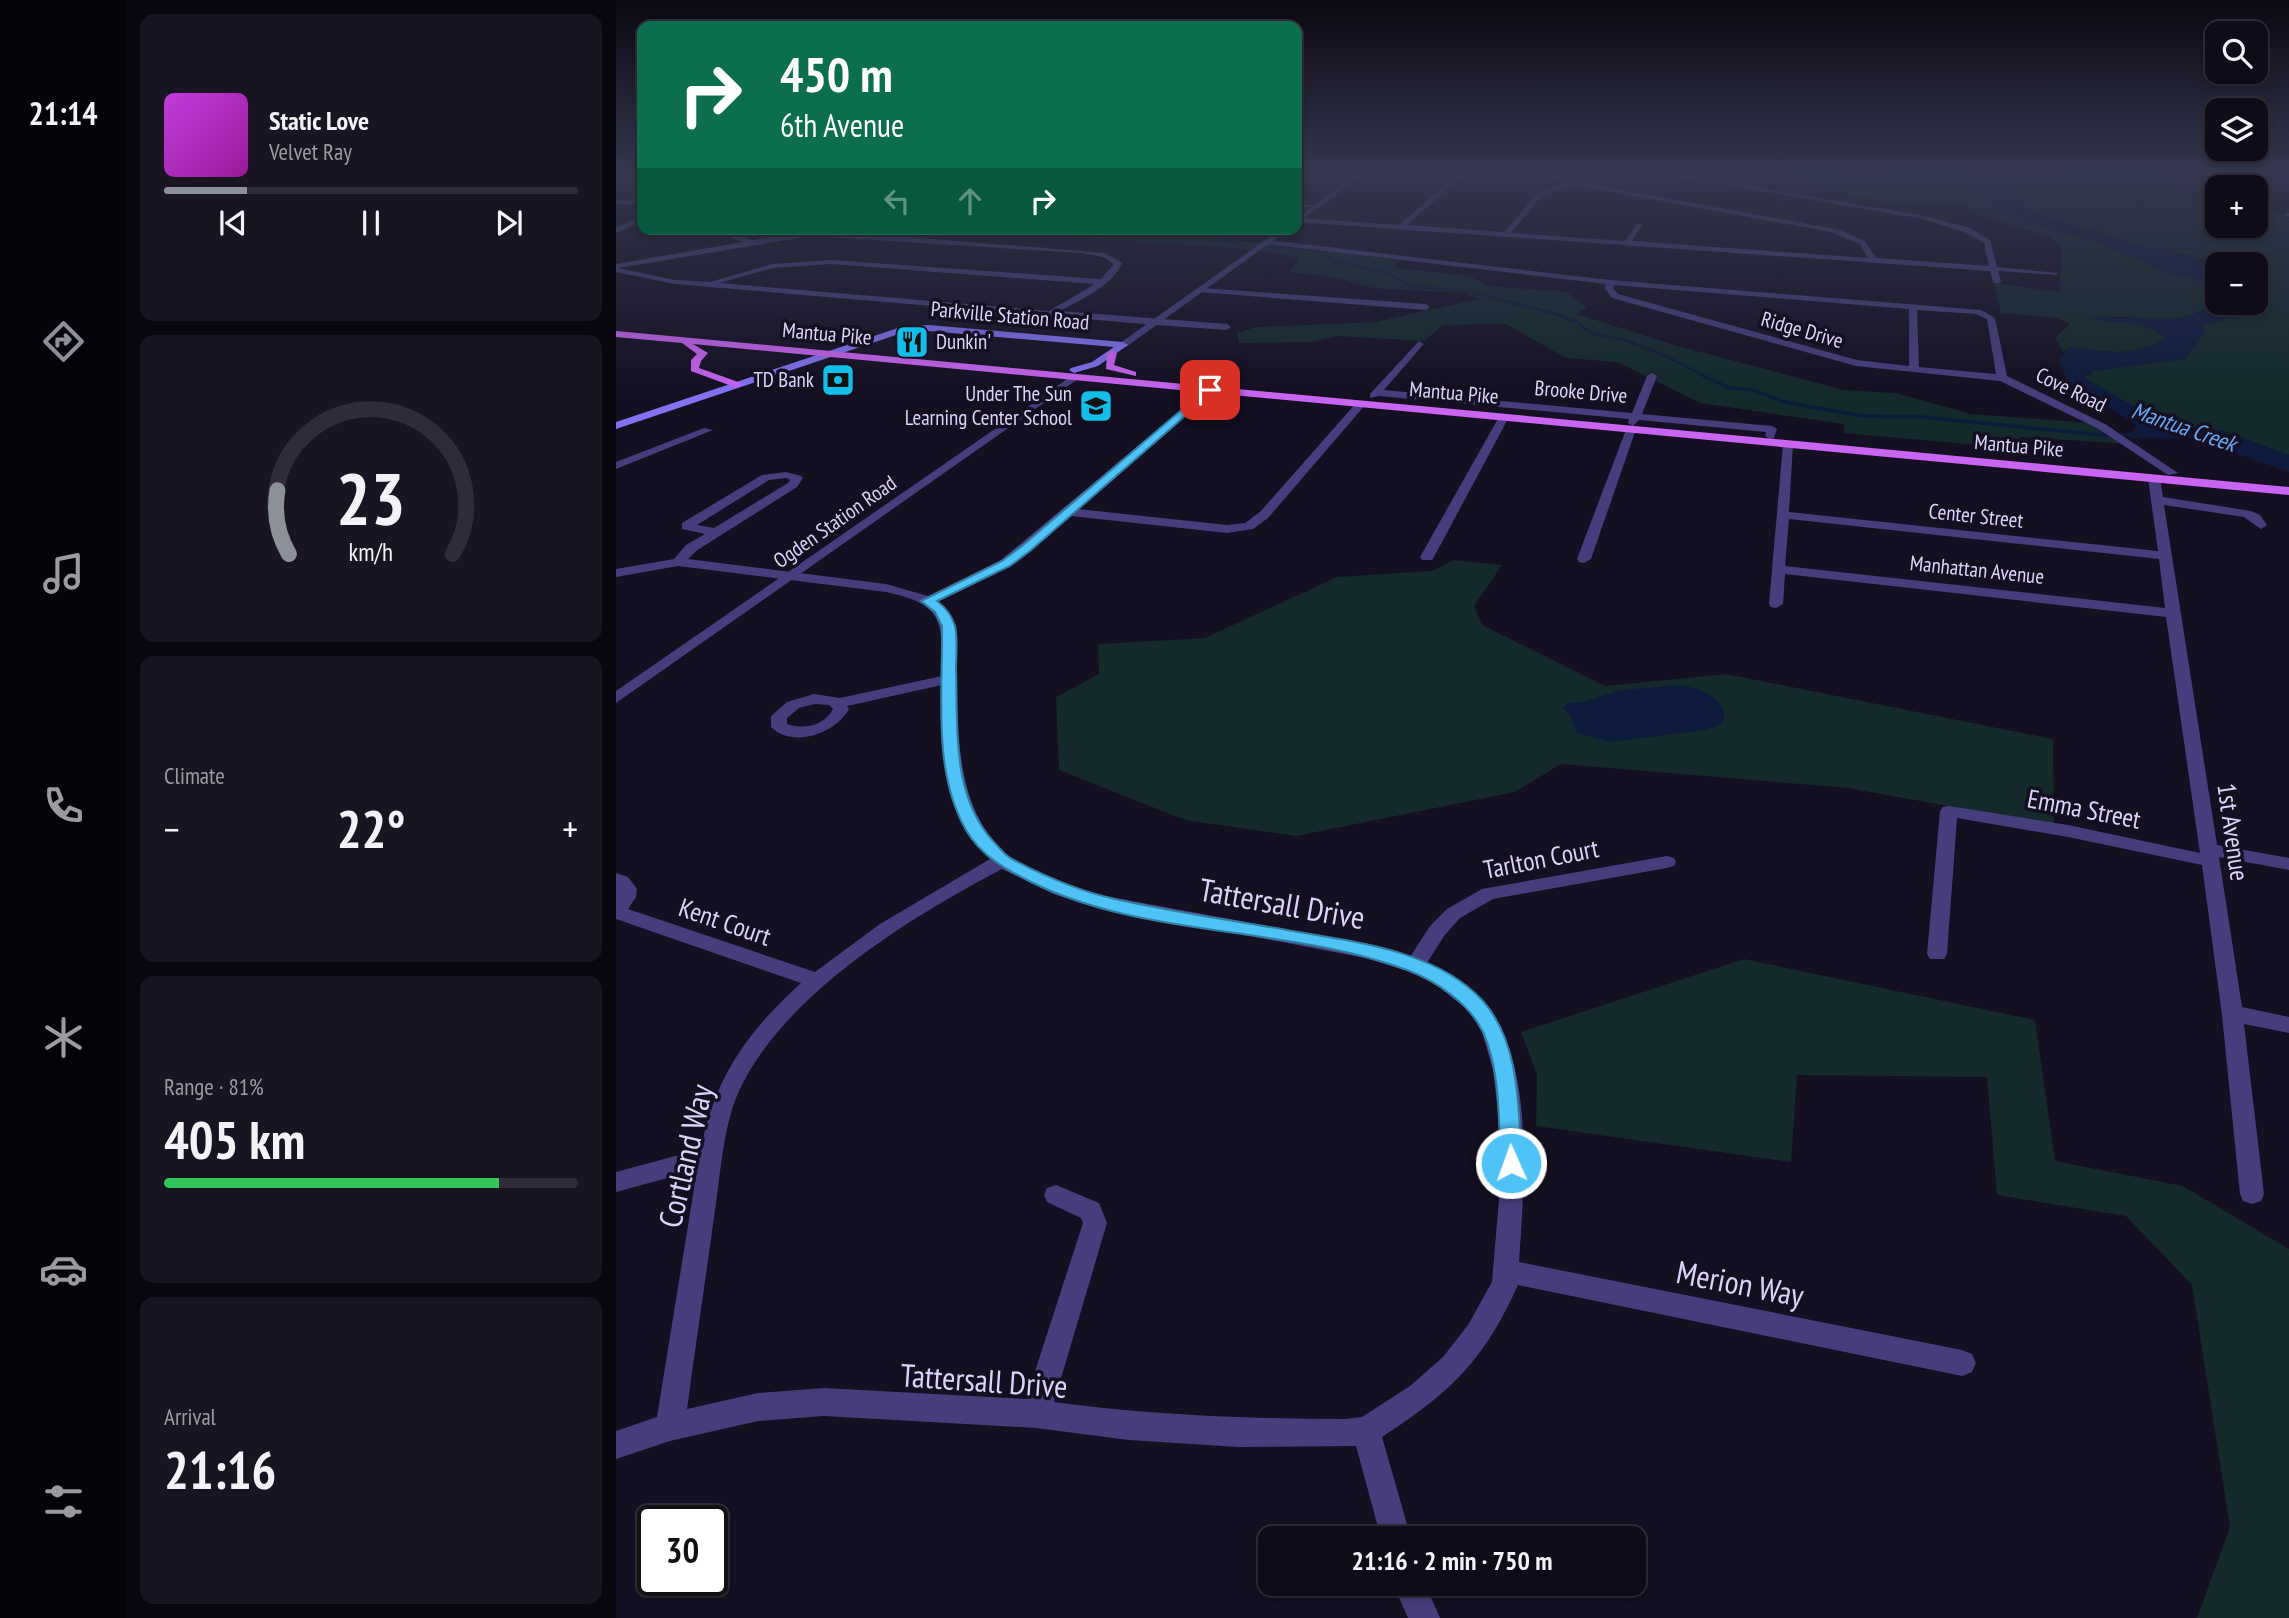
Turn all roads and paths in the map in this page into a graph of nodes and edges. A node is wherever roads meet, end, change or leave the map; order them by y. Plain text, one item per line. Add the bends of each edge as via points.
1 (733, 246) edge
2 (1005, 246) edge
3 (1263, 246) edge
4 (1298, 246) edge
5 (1666, 246) edge
6 (1865, 246) edge
7 (1988, 246) edge
8 (1872, 259) junction
9 (616, 268) edge
10 (1994, 268) junction
11 (2055, 273) dead end
12 (1102, 282) junction
13 (1610, 282) junction
14 (1997, 282) dead end
15 (707, 285) junction
16 (1201, 290) junction
17 (1913, 306) junction
18 (1426, 307) dead end
19 (1051, 313) junction
20 (1156, 321) junction
21 (1227, 327) dead end
22 (616, 328) edge
23 (616, 334) edge
24 (662, 338) junction
25 (1419, 344) dead end
26 (1123, 345) junction
27 (835, 351) junction
28 (1111, 353) junction
29 (1914, 370) junction
30 (1075, 374) junction
31 (1652, 376) dead end
32 (2001, 377) junction
33 (737, 385) junction
34 (1210, 390) junction
35 (1286, 390) junction
36 (1377, 395) junction
37 (1361, 404) junction
38 (1504, 417) junction
39 (1633, 423) junction
40 (616, 426) edge
41 (708, 430) dead end
42 (1788, 444) junction
43 (616, 466) edge
44 (2172, 472) junction
45 (2154, 478) junction
46 (2287, 487) edge
47 (2157, 500) junction
48 (1069, 512) junction
49 (1783, 515) junction
50 (2261, 525) dead end
51 (715, 532) junction
52 (2166, 556) junction
53 (1427, 557) dead end
54 (1584, 559) dead end
55 (678, 562) junction
56 (1779, 569) junction
57 (616, 573) edge
58 (793, 575) junction
59 (928, 601) junction
60 (1776, 604) dead end
61 (2171, 613) junction
62 (950, 679) junction
63 (616, 698) edge
64 (838, 703) dead end
65 (2209, 855) junction
66 (1002, 861) junction
67 (1667, 862) dead end
68 (2289, 864) edge
69 (616, 879) edge
70 (616, 910) edge
71 (1937, 954) dead end
72 (1415, 966) junction
73 (817, 981) junction
74 (2231, 1013) junction
75 (2289, 1025) edge
76 (712, 1156) junction
77 (616, 1182) edge
78 (2252, 1194) dead end
79 (1056, 1195) dead end
80 (1506, 1271) junction
81 (1962, 1363) dead end
82 (1036, 1414) junction
83 (670, 1427) junction
84 (1366, 1431) junction
85 (616, 1445) edge
86 (1393, 1526) edge
87 (1414, 1596) edge
88 (1423, 1618) edge

1 - 9 street
2 - 12 street via 1105,256 1118,264 1114,274
3 - 16 street
4 - 13 street
5 - 8 street
6 - 8 street
7 - 10 street
8 - 10 street
9 - 15 street via 646,278
10 - 11 street
10 - 14 street
12 - 15 street via 831,262 760,269
12 - 19 street
13 - 17 street
13 - 29 street, Ridge Drive via 1610,293 1629,300 1856,363
15 - 19 street
16 - 18 street
16 - 20 street
17 - 29 street
17 - 32 street, Cove Road via 1972,311 1991,318
19 - 20 street
20 - 21 street
20 - 26 street
22 - 27 main road, Mantua Pike
23 - 24 main road, Mantua Pike
24 - 27 main road, Mantua Pike
24 - 33 main road via 697,348 703,353 694,369
25 - 36 street
26 - 27 main road, Parkville Station Road via 916,328
26 - 28 main road
27 - 30 main road, Mantua Pike
27 - 33 main road, Parkville Station Road
28 - 30 main road
28 - 35 main road via 1110,367 1128,373
29 - 32 street, Ridge Drive
30 - 34 main road, Mantua Pike
30 - 35 main road, Mantua Pike
30 - 58 street, Ogden Station Road
31 - 39 street
32 - 44 street, Cove Road via 2101,426
33 - 40 main road, Parkville Station Road
34 - 37 main road, Mantua Pike
34 - 48 street
35 - 36 main road, Mantua Pike
36 - 39 main road, Mantua Pike
37 - 38 main road, Mantua Pike
37 - 48 street via 1254,523 1214,528
38 - 39 main road, Mantua Pike
38 - 53 street
39 - 42 main road, Mantua Pike
39 - 44 main road, Mantua Pike
39 - 54 street
41 - 43 street
42 - 45 main road, Mantua Pike
42 - 49 street
44 - 46 main road, Mantua Pike
45 - 46 main road, Mantua Pike
45 - 47 street, 1st Avenue
47 - 50 street via 2247,513
47 - 52 street, 1st Avenue
48 - 59 street via 1006,563
49 - 52 street, Center Street
49 - 56 street
51 - 51 street via 793,485 797,478 766,478 687,526
51 - 55 street
52 - 61 street, 1st Avenue
55 - 57 street
55 - 58 street
56 - 60 street
56 - 61 street, Manhattan Avenue
58 - 59 street via 886,588
58 - 63 street, Ogden Station Road
59 - 62 street, Tattersall Drive via 940,610 948,626
61 - 65 street, 1st Avenue via 2184,673
62 - 64 street
62 - 66 street, Tattersall Drive via 955,779 974,830
65 - 68 street, Emma Street
65 - 71 street, Emma Street via 1949,811
65 - 74 street, 1st Avenue
66 - 72 street, Tattersall Drive via 1063,891 1093,900 1354,948
66 - 73 street, Cortland Way via 891,927
67 - 72 street, Tarlton Court via 1489,893 1467,902 1437,928
69 - 70 street, Kent Court via 624,882 628,895
70 - 73 street, Kent Court
72 - 80 street, Tattersall Drive via 1441,978 1476,1006 1492,1031 1504,1069 1512,1188
73 - 76 street, Cortland Way via 770,1025 741,1066 728,1091
74 - 75 street
74 - 78 street, 1st Avenue
76 - 77 street
76 - 83 street, Cortland Way
79 - 82 street via 1090,1211 1095,1223
80 - 81 street, Merion Way
80 - 84 street, Tattersall Drive via 1489,1315 1453,1366 1420,1396
82 - 83 street, Tattersall Drive via 824,1402 758,1406
82 - 84 street, Tattersall Drive via 1238,1433
83 - 85 street, Tattersall Drive
84 - 86 street
87 - 88 street

